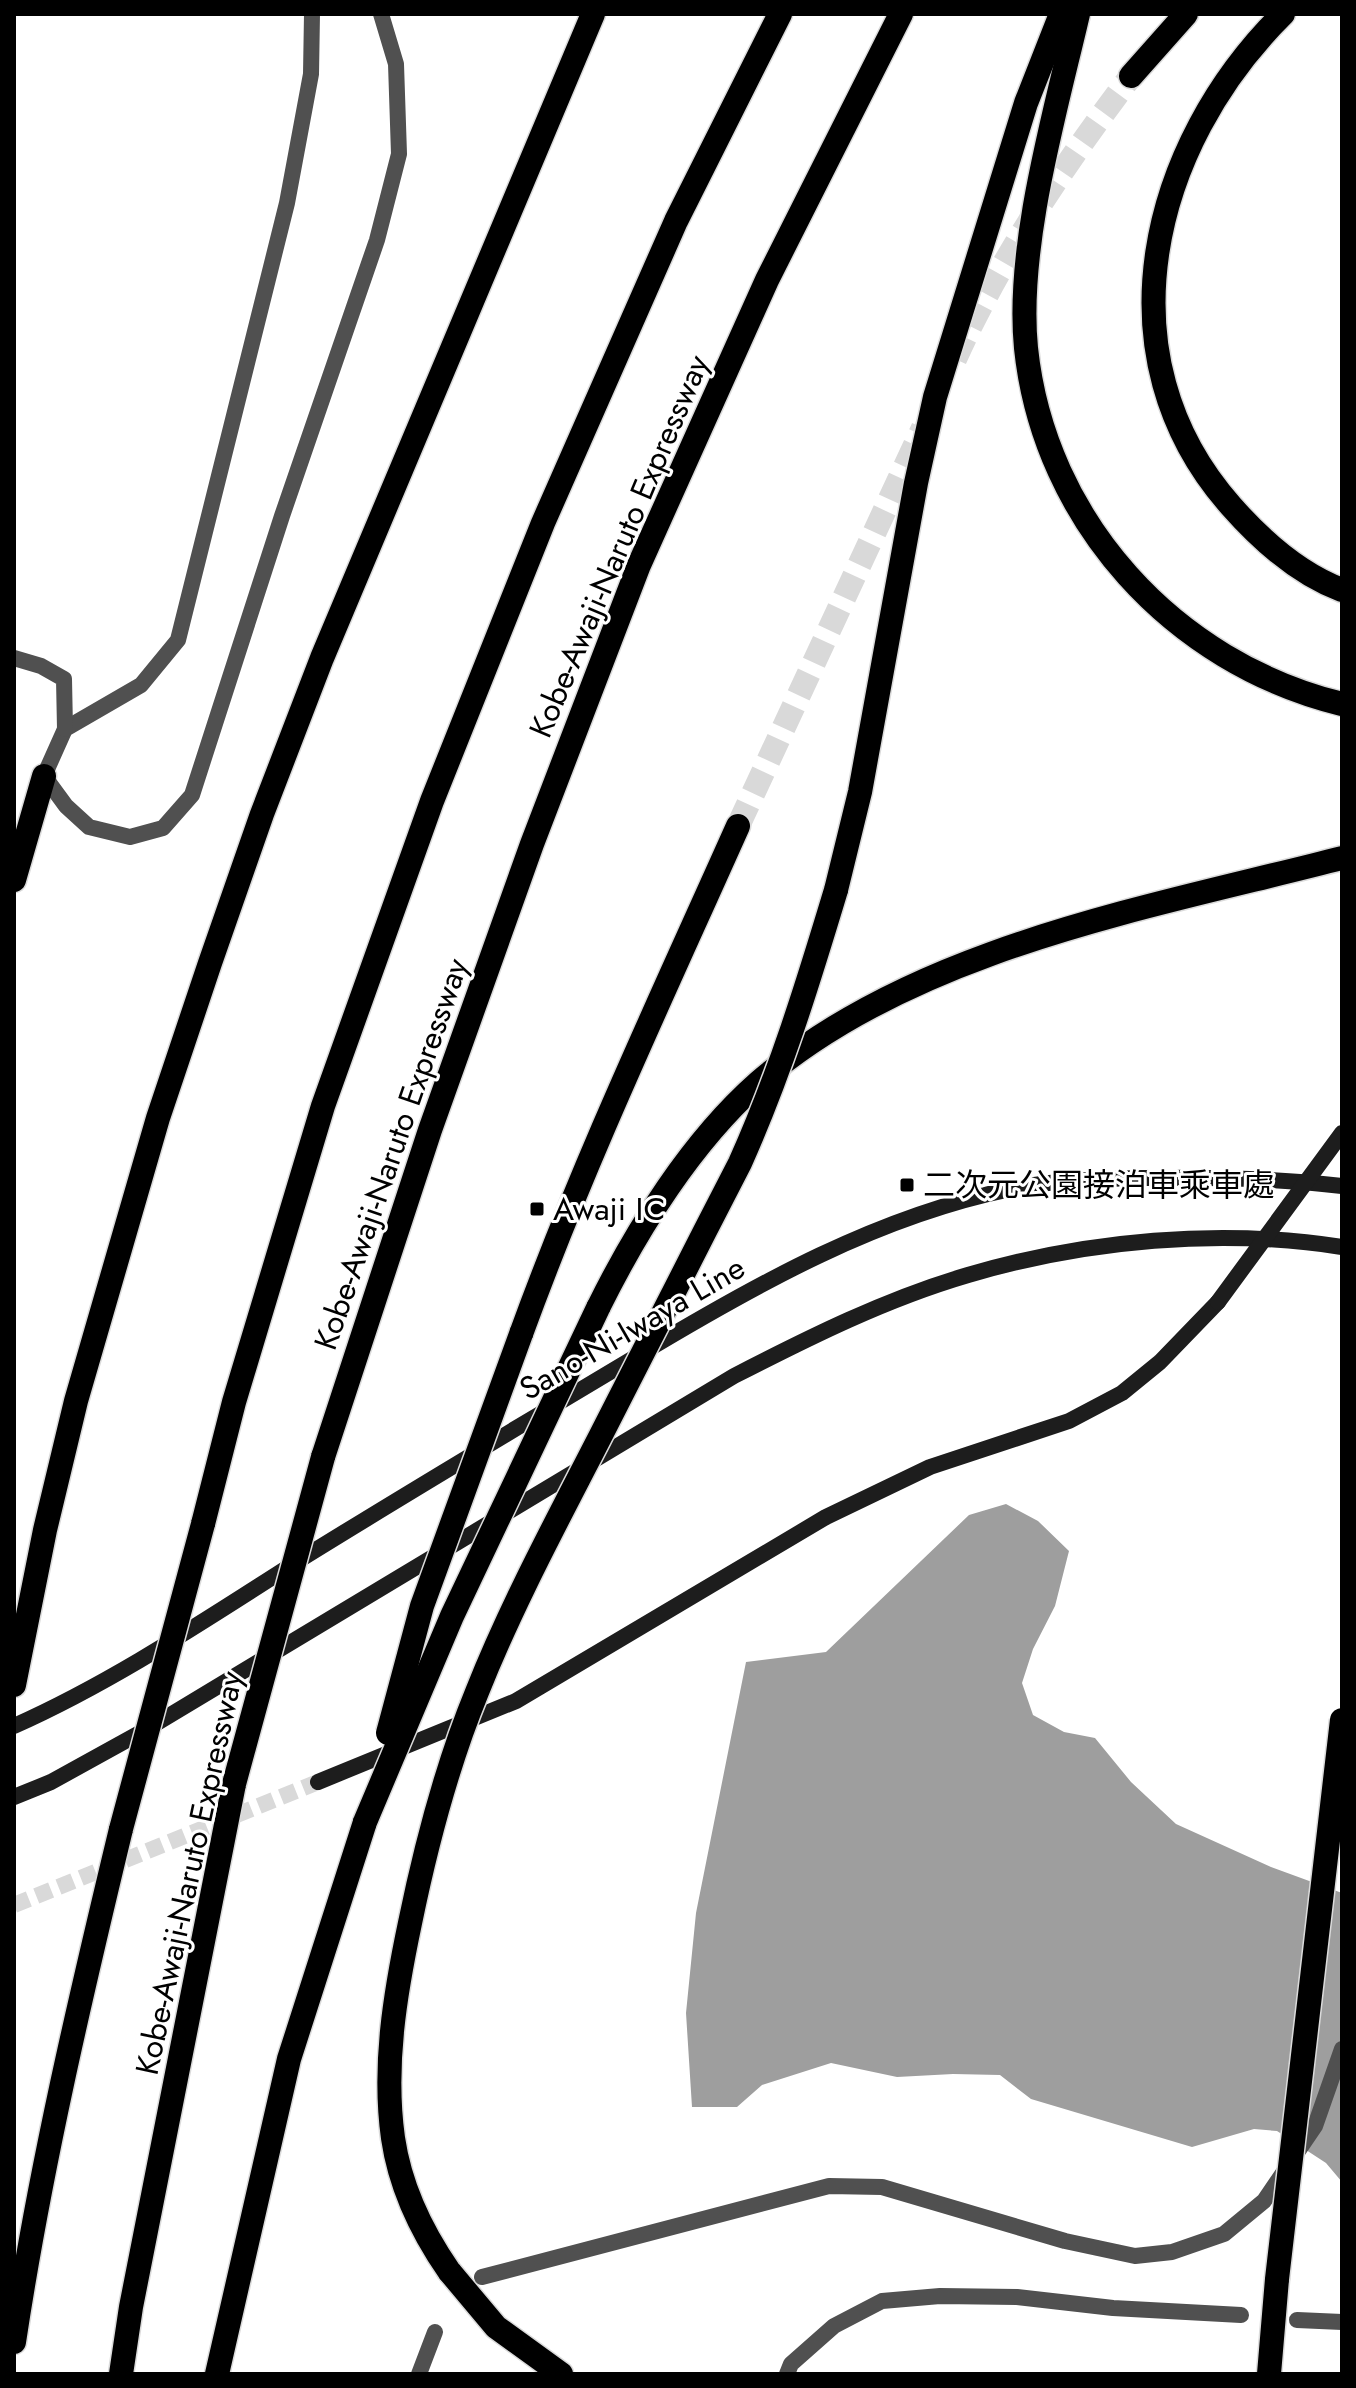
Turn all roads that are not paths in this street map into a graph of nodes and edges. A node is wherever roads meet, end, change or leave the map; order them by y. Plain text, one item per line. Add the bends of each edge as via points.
1 (312, 14) edge
2 (381, 14) edge
3 (593, 14) edge
4 (780, 14) edge
5 (901, 14) edge
6 (1061, 14) edge
7 (1078, 14) edge
8 (1186, 14) edge
9 (1283, 14) edge
10 (1131, 76) tunnel mouth
11 (1342, 590) edge
12 (14, 658) edge
13 (1342, 704) edge
14 (65, 729) junction
15 (44, 776) junction
16 (738, 826) tunnel mouth
17 (1342, 858) edge
18 (14, 880) edge
19 (1342, 1133) edge
20 (1342, 1186) edge
21 (1342, 1247) edge
22 (14, 1685) edge
23 (1342, 1720) edge
24 (14, 1726) edge
25 (318, 1782) tunnel mouth
26 (14, 1797) edge
27 (365, 1822) junction
28 (1342, 2049) edge
29 (482, 2277) dead end
30 (1241, 2315) dead end
31 (1297, 2320) dead end
32 (1342, 2322) edge
33 (435, 2332) dead end
34 (14, 2342) edge
35 (121, 2374) edge
36 (217, 2374) edge
37 (419, 2374) edge
38 (561, 2374) edge
39 (787, 2374) edge
40 (1269, 2374) edge

1 - 14 lane via 311,74 287,203 178,640 141,685
2 - 15 lane via 396,64 399,154 377,240 192,795 163,828 130,837 89,827
3 - 22 highway via 322,658 252,843 115,1257 45,1530
4 - 34 highway, Kobe-Awaji-Naruto Expressway, bridge via 676,221 543,523 432,801 323,1106 234,1402 121,1829 78,2006
5 - 35 highway, Kobe-Awaji-Naruto Expressway, bridge via 767,280 639,565 441,1100 323,1457 234,1784
6 - 38 highway, bridge via 1011,147 935,397 866,762 836,890 790,1042 740,1163 516,1602 476,1694 418,1882 392,2025 389,2084 393,2140 408,2194 430,2243 496,2327
7 - 13 highway via 1039,191 1026,295 1026,347 1053,455 1076,507 1106,552 1147,598 1196,638 1252,672
8 - 10 highway
9 - 11 highway via 1223,86 1192,138 1169,197 1155,255 1154,317 1162,377 1181,434 1208,481 1283,556
12 - 14 lane via 64,679
14 - 15 lane
15 - 18 highway
16 - 27 highway, bridge via 542,1277 422,1606
17 - 27 highway, bridge via 1084,925 938,974 872,1005 758,1083 683,1169 647,1220 598,1308 452,1616
19 - 25 main road, bridge via 1218,1302 1122,1393 1069,1421 930,1467 839,1511 516,1701
20 - 24 main road, Sano-Ni-Iwaya Line via 1255,1179 1085,1179 1012,1188 869,1232 714,1310 421,1484 152,1653
21 - 26 main road via 1216,1239 1130,1243 969,1275 822,1331 734,1376 147,1729
23 - 40 highway, bridge
27 - 36 highway via 289,2059
28 - 29 lane, bridge via 1315,2126 1264,2201 1224,2234 1172,2252 1135,2256 882,2187 829,2186
30 - 39 lane via 1017,2297 882,2301 834,2326 791,2364
31 - 32 lane
33 - 37 lane

